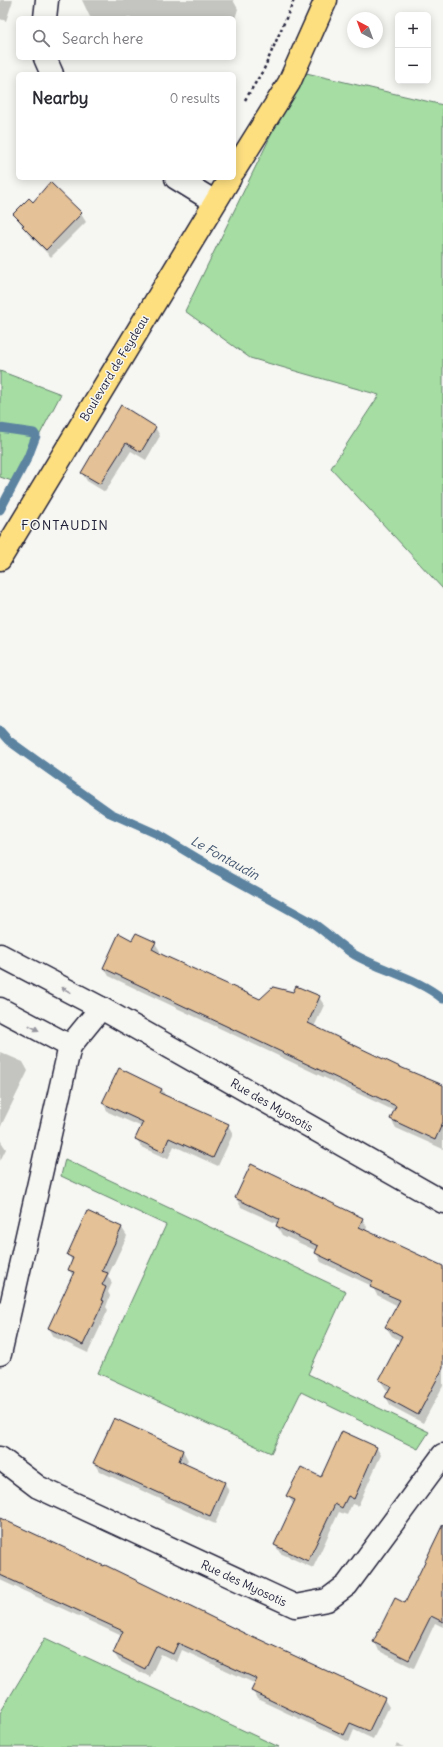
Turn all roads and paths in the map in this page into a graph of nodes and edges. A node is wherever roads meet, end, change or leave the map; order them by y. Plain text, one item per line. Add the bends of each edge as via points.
1 (47, 0) edge
2 (294, 0) edge
3 (326, 0) edge
4 (45, 16) edge
5 (46, 60) edge
6 (51, 72) edge
7 (241, 106) dead end
8 (236, 169) edge
9 (179, 180) edge
10 (229, 180) edge
11 (215, 202) junction
12 (0, 560) edge
13 (0, 955) edge
14 (101, 1008) junction
15 (0, 1010) edge
16 (70, 1046) junction
17 (443, 1202) edge
18 (0, 1354) edge
19 (443, 1455) edge
20 (0, 1458) edge

1 - 4 street
2 - 7 path via 264,69
3 - 8 main road via 289,83
5 - 6 street
9 - 11 street
10 - 11 main road, Boulevard de Feydeau
11 - 12 main road, Boulevard de Feydeau
14 -> 13 street, Rue des Myosotis
14 - 16 street
14 - 17 street, Rue des Myosotis
15 -> 16 street
16 - 18 street
19 - 20 street, Rue des Myosotis via 347,1585 327,1600 295,1606 38,1487

